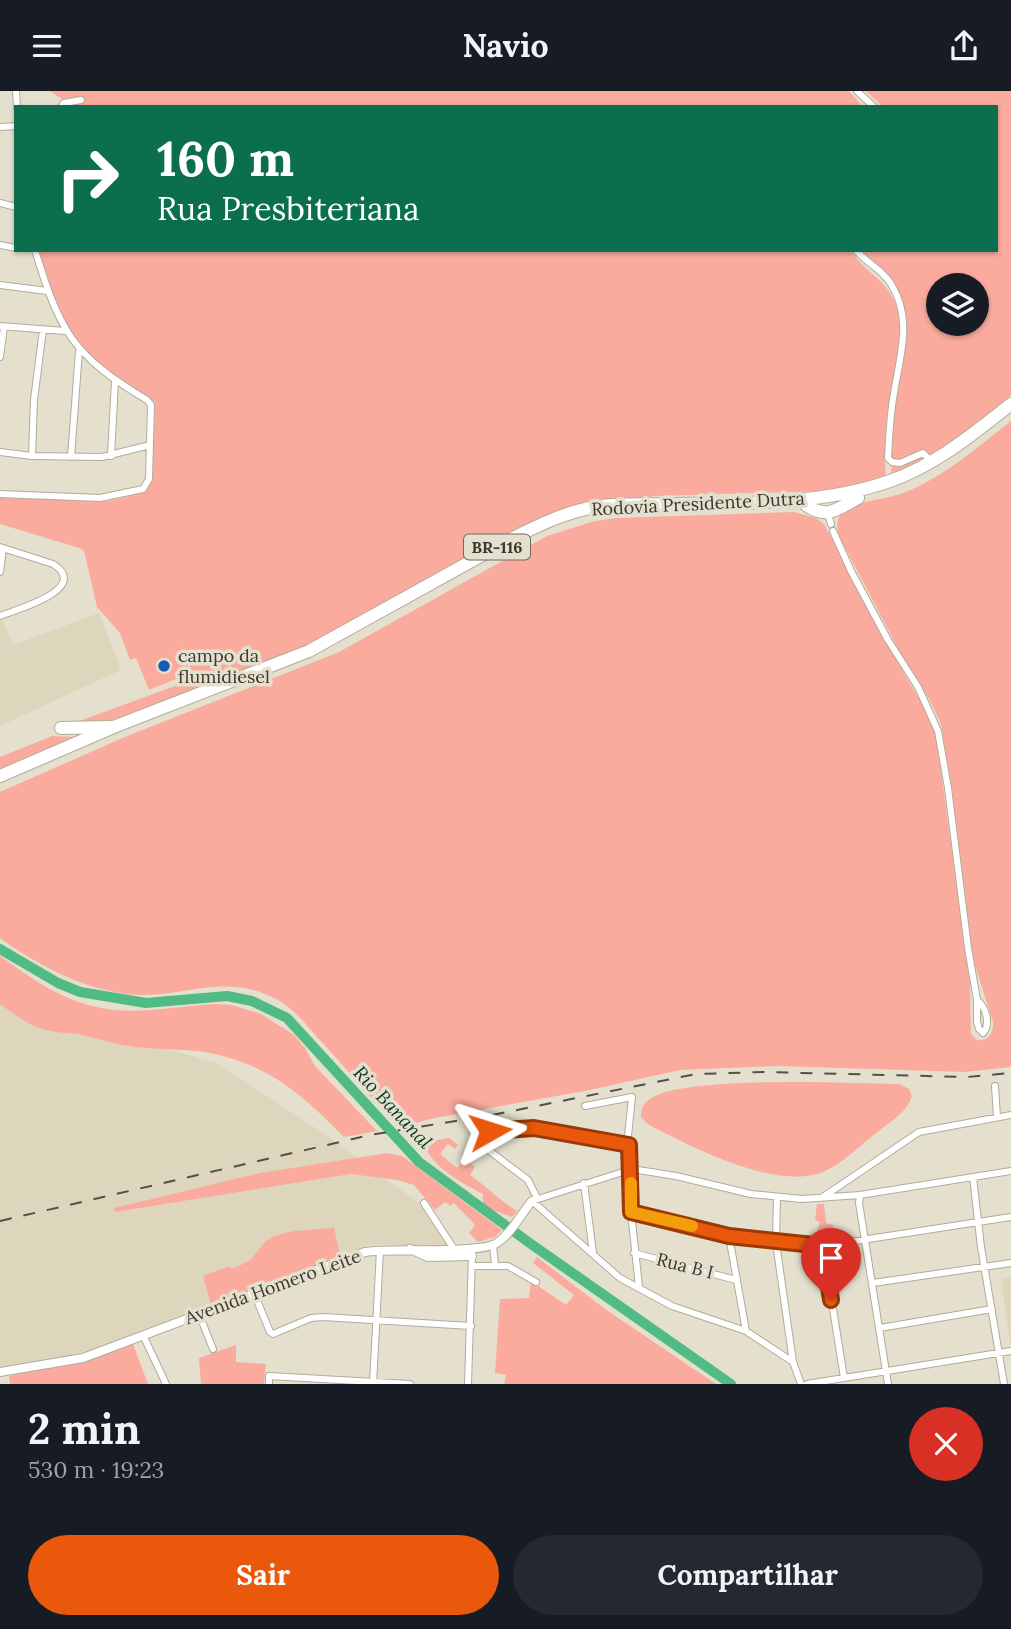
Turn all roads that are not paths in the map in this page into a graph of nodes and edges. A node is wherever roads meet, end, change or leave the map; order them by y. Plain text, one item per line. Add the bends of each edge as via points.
1 (858, 91) edge
2 (81, 100) dead end
3 (62, 105) edge
4 (872, 105) edge
5 (36, 252) edge
6 (858, 252) edge
7 (0, 285) edge
8 (47, 291) junction
9 (2, 326) edge
10 (43, 330) junction
11 (65, 331) junction
12 (79, 351) junction
13 (0, 357) edge
14 (116, 380) junction
15 (1011, 397) edge
16 (1011, 404) edge
17 (1011, 413) edge
18 (988, 423) junction
19 (150, 445) junction
20 (0, 452) edge
21 (32, 456) junction
22 (111, 456) junction
23 (71, 457) junction
24 (932, 462) junction
25 (0, 494) edge
26 (858, 498) junction
27 (806, 506) junction
28 (830, 523) junction
29 (1, 548) edge
30 (0, 572) edge
31 (0, 616) edge
32 (116, 726) junction
33 (61, 727) dead end
34 (0, 776) edge
35 (0, 785) edge
36 (977, 1000) dead end
37 (995, 1086) dead end
38 (585, 1106) dead end
39 (1011, 1115) edge
40 (997, 1117) junction
41 (629, 1145) junction
42 (632, 1168) junction
43 (1011, 1171) edge
44 (973, 1177) junction
45 (584, 1183) junction
46 (860, 1195) junction
47 (777, 1198) junction
48 (822, 1198) junction
49 (535, 1199) junction
50 (424, 1203) dead end
51 (631, 1212) junction
52 (1011, 1217) edge
53 (977, 1222) junction
54 (729, 1236) junction
55 (866, 1240) junction
56 (776, 1242) junction
57 (493, 1246) junction
58 (823, 1246) junction
59 (410, 1249) junction
60 (454, 1249) junction
61 (380, 1250) junction
62 (593, 1253) junction
63 (634, 1253) junction
64 (472, 1257) junction
65 (1011, 1263) edge
66 (495, 1264) junction
67 (984, 1267) junction
68 (736, 1280) junction
69 (536, 1282) dead end
70 (873, 1283) junction
71 (639, 1287) junction
72 (254, 1293) junction
73 (992, 1309) junction
74 (199, 1314) junction
75 (743, 1314) junction
76 (377, 1320) junction
77 (728, 1324) junction
78 (471, 1325) junction
79 (880, 1328) junction
80 (746, 1331) junction
81 (143, 1335) junction
82 (213, 1349) dead end
83 (1011, 1351) edge
84 (999, 1353) junction
85 (793, 1362) junction
86 (0, 1372) edge
87 (887, 1372) junction
88 (844, 1378) junction
89 (373, 1383) edge
90 (817, 1383) edge
91 (166, 1384) edge
92 (269, 1384) edge
93 (410, 1384) edge
94 (468, 1384) edge
95 (801, 1384) edge
96 (807, 1384) edge
97 (888, 1384) edge
98 (1004, 1384) edge

1 - 4 street
2 - 3 street
5 - 8 street
6 - 24 street via 889,281 903,316 888,458 900,463 923,453
7 - 8 street
8 - 11 street
9 - 10 street
9 - 13 street
10 - 11 street
10 - 21 street
11 - 12 street
12 - 14 street
12 - 23 street
14 - 19 street via 151,405
14 - 22 street
15 - 18 highway
16 - 18 highway, Rodovia Presidente Dutra / BR-116
17 - 26 highway, Rodovia Presidente Dutra / BR-116 via 925,474
18 - 24 highway, Rodovia Presidente Dutra / BR-116
19 - 22 street
19 - 25 street via 148,481 138,491 100,498
20 - 21 street
21 - 23 street
22 - 23 street
24 - 32 highway, Rodovia Presidente Dutra / BR-116 via 872,487 805,499 579,510 515,537 309,651
26 - 27 highway, Rodovia Presidente Dutra / BR-116
26 - 28 highway
27 - 28 highway
27 - 35 highway, Rodovia Presidente Dutra / BR-116 via 619,512 569,522 512,547 328,650
28 - 36 street via 938,731
29 - 30 street
29 - 31 street via 53,564 62,571 63,579 53,595
32 - 33 highway
32 - 34 highway, Rodovia Presidente Dutra / BR-116
37 - 40 street
38 - 41 street via 632,1097
39 - 40 street
40 - 48 street via 919,1132
41 - 42 street
41 - 49 street via 534,1128 485,1133 483,1146 528,1180
42 - 45 street
42 - 47 street
42 - 51 street
43 - 44 street
44 - 46 street
44 - 53 street
45 - 49 street
45 - 62 street
46 - 48 street
46 - 55 street
47 - 48 street
47 - 56 street
49 - 57 street
49 - 62 street
50 - 60 street
51 - 54 street
51 - 63 street
52 - 53 street
53 - 55 street
53 - 67 street
54 - 56 street
54 - 68 street
55 - 58 street
55 - 70 street
56 - 58 street
56 - 85 street
57 - 64 street, Avenida Homero Leite
57 - 66 street
58 - 88 street
59 - 60 street, Avenida Homero Leite
59 - 61 street, Avenida Homero Leite
59 - 64 street via 423,1257
60 - 64 street, Avenida Homero Leite
61 - 72 street, Avenida Homero Leite
61 - 76 street
62 - 71 street via 616,1276
63 - 68 street, Rua B I
63 - 71 street
64 - 66 street
64 - 78 street
65 - 67 street
66 - 69 street via 513,1268
67 - 70 street
67 - 73 street
68 - 75 street
70 - 79 street
71 - 77 street via 672,1306
72 - 74 street, Avenida Homero Leite
72 - 76 street via 275,1334 323,1317
73 - 79 street
73 - 84 street
74 - 81 street, Avenida Homero Leite
74 - 82 street
75 - 77 street
75 - 80 street
76 - 78 street
76 - 89 street
77 - 80 street
78 - 94 street
79 - 87 street
80 - 85 street
81 - 86 street, Avenida Homero Leite via 83,1358
81 - 91 street
83 - 84 street
84 - 87 street
84 - 98 street
85 - 95 street
87 - 88 street
87 - 97 street
88 - 90 street
89 - 92 street via 269,1376
89 - 93 street
90 - 96 street

